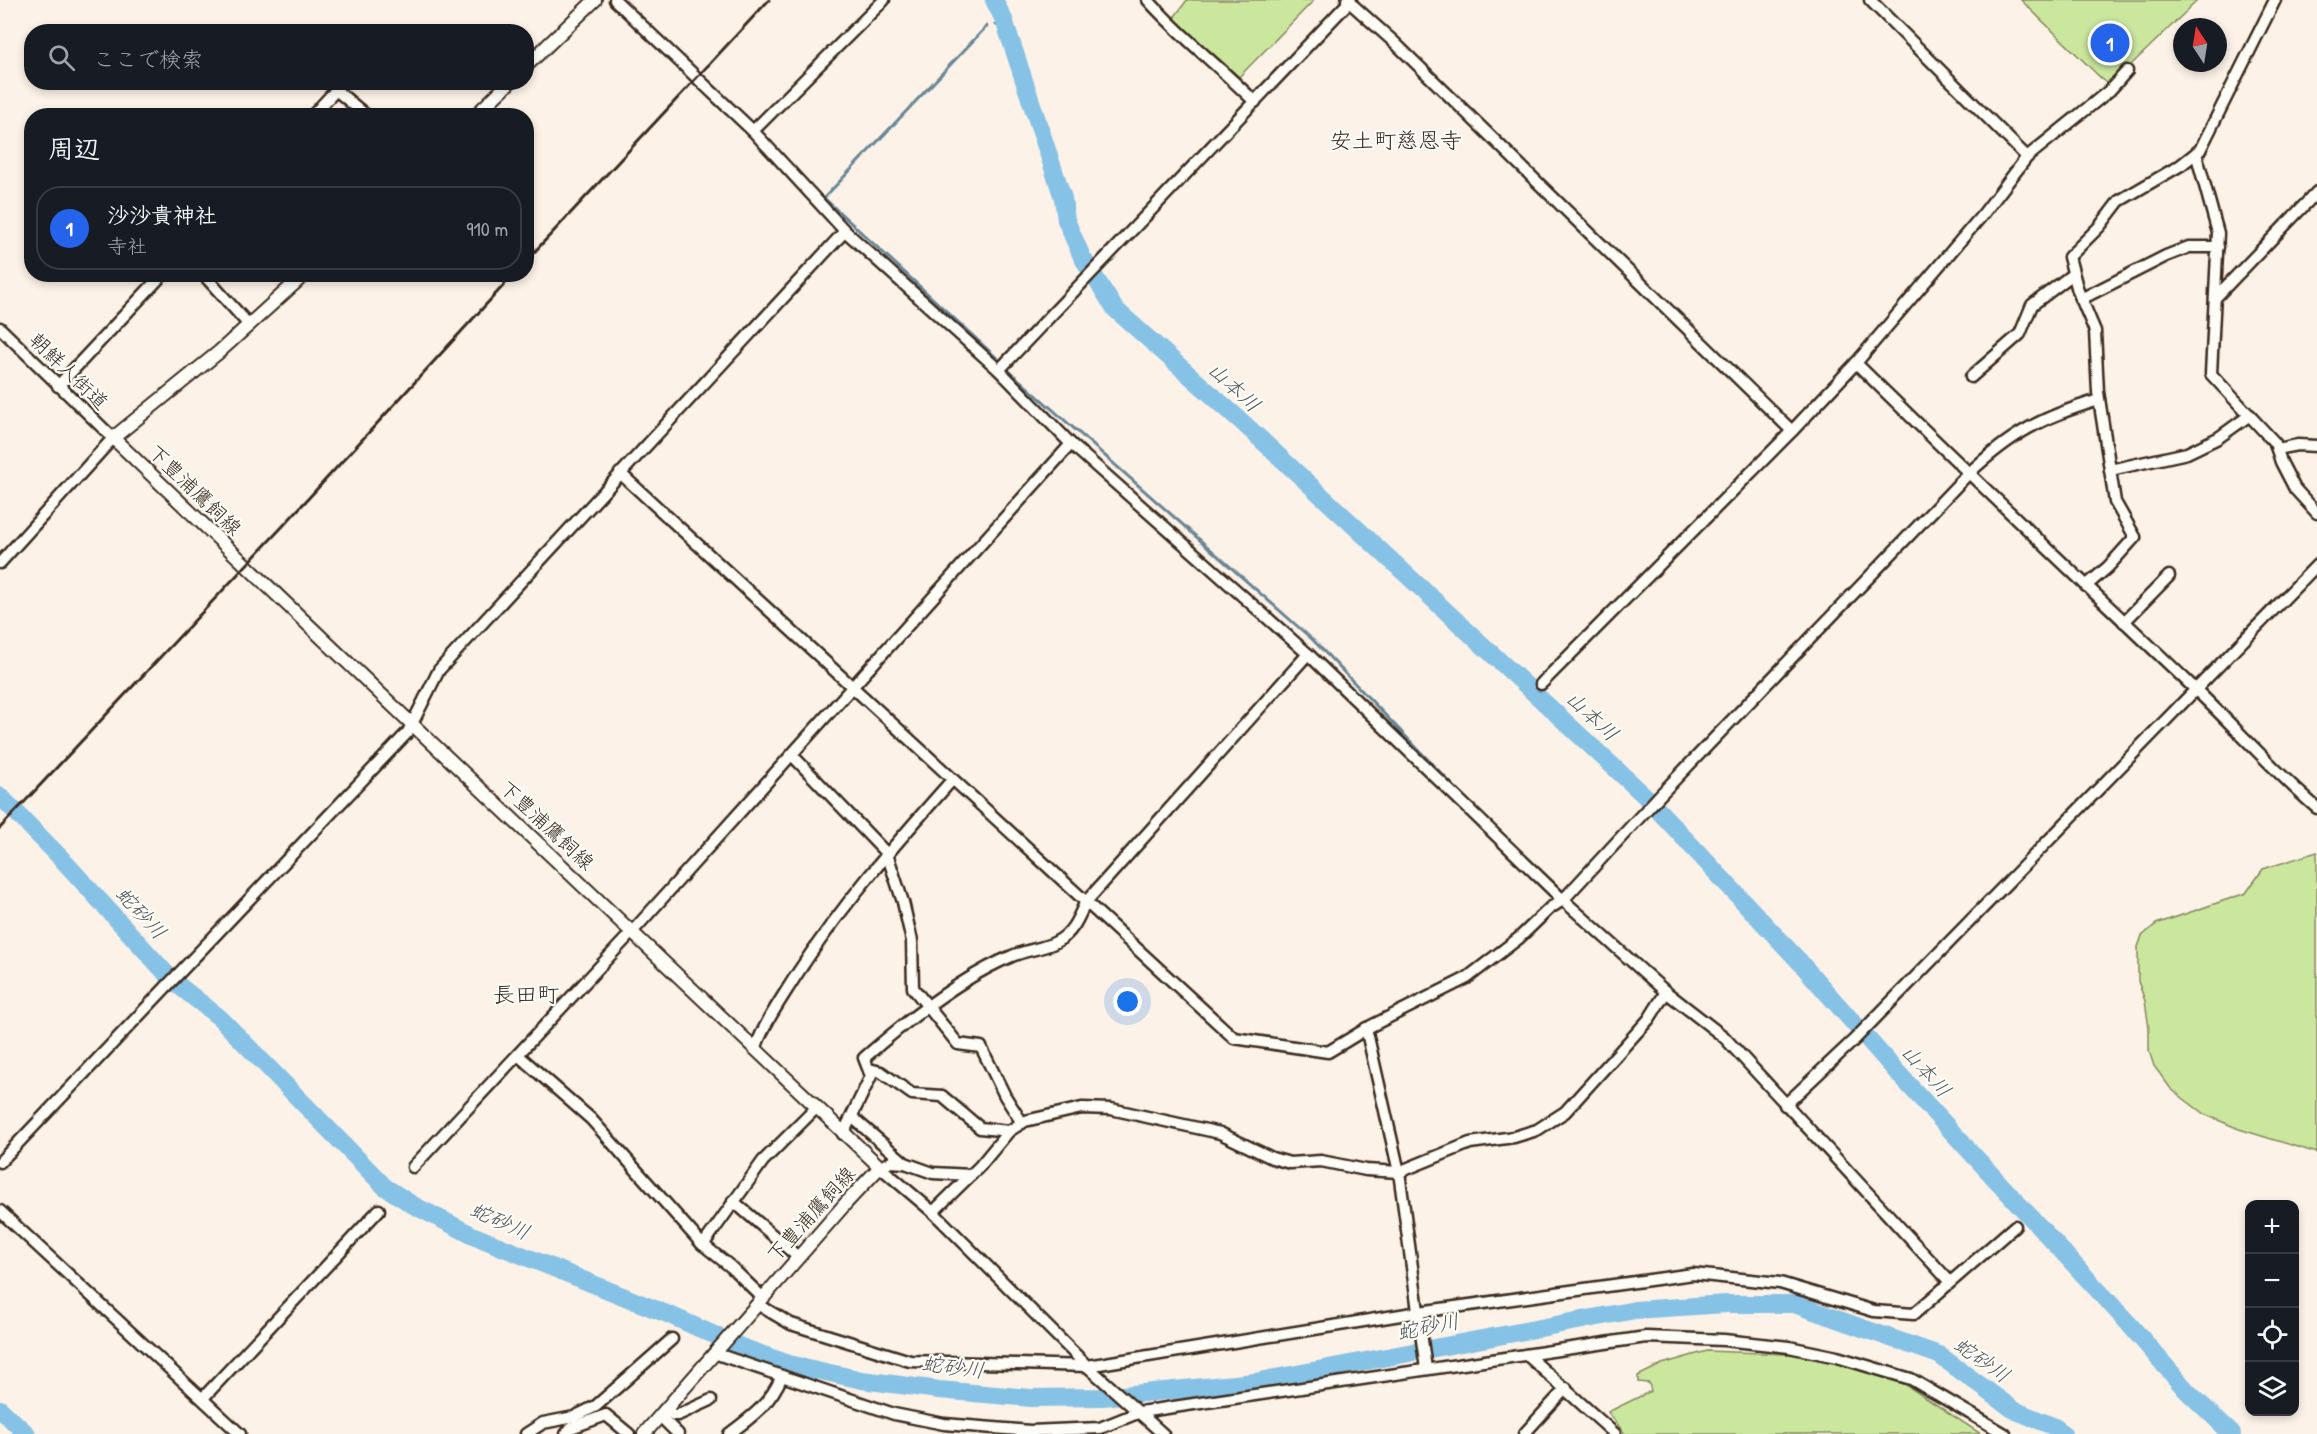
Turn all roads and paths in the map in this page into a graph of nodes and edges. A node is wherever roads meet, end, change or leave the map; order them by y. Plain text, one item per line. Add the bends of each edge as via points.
1 (595, 0) edge
2 (615, 0) edge
3 (884, 0) edge
4 (1148, 0) edge
5 (1870, 0) edge
6 (2275, 0) edge
7 (1349, 1) edge
8 (534, 58) edge
9 (2127, 71) dead end
10 (336, 90) edge
11 (336, 90) edge
12 (502, 90) edge
13 (1255, 102) junction
14 (319, 108) edge
15 (357, 108) edge
16 (484, 108) edge
17 (753, 131) junction
18 (2196, 153) junction
19 (2027, 157) junction
20 (2317, 192) edge
21 (845, 231) junction
22 (2218, 247) junction
23 (2073, 274) junction
24 (156, 282) edge
25 (210, 282) edge
26 (296, 282) edge
27 (2216, 297) junction
28 (2081, 299) junction
29 (249, 325) junction
30 (0, 328) edge
31 (1856, 363) junction
32 (999, 370) junction
33 (1971, 377) dead end
34 (58, 386) junction
35 (2099, 400) junction
36 (2250, 416) junction
37 (1792, 431) junction
38 (113, 438) junction
39 (1071, 444) junction
40 (2317, 446) edge
41 (2277, 449) junction
42 (2110, 470) junction
43 (620, 473) junction
44 (1968, 474) junction
45 (2317, 513) edge
46 (0, 562) edge
47 (2317, 566) edge
48 (2169, 576) dead end
49 (2086, 586) junction
50 (2124, 622) junction
51 (1308, 654) junction
52 (1541, 684) dead end
53 (853, 685) junction
54 (2196, 690) junction
55 (412, 725) junction
56 (792, 755) junction
57 (952, 780) junction
58 (2317, 808) edge
59 (887, 854) junction
60 (1563, 900) junction
61 (1085, 903) junction
62 (632, 932) junction
63 (1666, 992) junction
64 (929, 1006) junction
65 (1366, 1028) junction
66 (755, 1048) junction
67 (518, 1055) junction
68 (869, 1069) junction
69 (1785, 1105) junction
70 (816, 1108) junction
71 (852, 1117) junction
72 (1022, 1123) junction
73 (1009, 1131) junction
74 (843, 1134) junction
75 (0, 1162) edge
76 (905, 1162) junction
77 (413, 1167) dead end
78 (880, 1167) junction
79 (1399, 1172) junction
80 (971, 1175) junction
81 (734, 1201) junction
82 (379, 1210) dead end
83 (0, 1211) edge
84 (933, 1212) junction
85 (2015, 1226) dead end
86 (703, 1245) junction
87 (798, 1257) junction
88 (1950, 1282) junction
89 (760, 1301) junction
90 (1419, 1312) junction
91 (672, 1339) dead end
92 (714, 1353) junction
93 (1527, 1354) junction
94 (1087, 1366) junction
95 (1426, 1369) junction
96 (782, 1377) junction
97 (1566, 1388) junction
98 (203, 1398) junction
99 (711, 1400) dead end
100 (1140, 1412) junction
101 (662, 1413) junction
102 (1097, 1431) edge
103 (240, 1434) edge
104 (526, 1434) edge
105 (566, 1434) edge
106 (629, 1434) edge
107 (644, 1434) edge
108 (678, 1434) edge
109 (729, 1434) edge
110 (1163, 1434) edge
111 (1524, 1434) edge
112 (1615, 1434) edge
113 (2005, 1434) edge

1 - 8 main road
2 - 17 street
3 - 17 street
4 - 13 street
5 - 19 street
6 - 18 street
7 - 13 street
7 - 37 street
9 - 19 street via 2110,90
10 - 14 street
11 - 15 street
12 - 16 main road
13 - 32 street
17 - 21 street
18 - 22 street via 2218,233
18 - 23 street via 2119,201 2069,257
19 - 31 street
20 - 27 street
21 - 32 street
21 - 43 street
22 - 27 street
22 - 28 street via 2189,247
23 - 28 street
23 - 33 street via 2032,305 2020,334
24 - 34 street
25 - 29 street
26 - 29 main road
27 - 36 street via 2211,374
28 - 35 street via 2095,331
29 - 38 main road
30 - 34 street, 朝鮮人街道
31 - 37 street
31 - 44 street
32 - 39 street
34 - 38 street, 朝鮮人街道
35 - 42 street
35 - 44 street via 2020,432 1996,447
36 - 41 street
36 - 42 street via 2187,453
37 - 52 street
38 - 46 street
38 - 55 main road, 下豊浦鷹飼線
39 - 51 street
39 - 53 street
40 - 41 street
41 - 45 street via 2295,489
42 - 49 street via 2115,502 2135,537
43 - 53 street
43 - 55 street via 439,670
44 - 49 street
44 - 60 street
47 - 54 street
48 - 50 street
49 - 50 street
50 - 54 street
51 - 60 street
51 - 61 street
53 - 56 street
53 - 57 street
54 - 58 street
54 - 69 street via 1854,1040
55 - 62 main road, 下豊浦鷹飼線
55 - 75 street
56 - 59 street
56 - 62 street
57 - 59 street
57 - 61 street
59 - 64 street via 912,941 913,988
59 - 66 street via 817,944 763,1026
60 - 63 street
60 - 65 street via 1467,978
61 - 64 street via 1074,928 1056,942 1011,956
61 - 65 street via 1234,1038 1328,1052
62 - 66 main road, 下豊浦鷹飼線
62 - 67 street
63 - 69 street via 1724,1037
63 - 79 street via 1649,1019 1565,1112 1536,1130 1470,1143
64 - 68 street via 864,1058
64 - 72 street via 958,1044 981,1047
65 - 79 street
66 - 70 main road, 下豊浦鷹飼線
67 - 77 street
67 - 86 street via 591,1119
68 - 71 street via 871,1076
68 - 73 street via 881,1072 912,1094 942,1096 980,1128
69 - 88 street
70 - 74 main road, 下豊浦鷹飼線
70 - 81 street via 762,1161
71 - 74 street
71 - 76 street
72 - 73 street
72 - 79 street via 1082,1108 1111,1109 1220,1133 1290,1163 1321,1161
73 - 80 street
74 - 78 main road, 下豊浦鷹飼線
76 - 78 street
76 - 80 street via 933,1173
78 - 84 street
78 - 87 main road, 下豊浦鷹飼線
79 - 90 street
80 - 84 street
81 - 86 street
81 - 87 street
82 - 98 street
83 - 98 street
84 - 94 street
85 - 88 street
86 - 89 street via 731,1267
87 - 89 main road, 下豊浦鷹飼線
88 - 90 street via 1914,1314 1874,1311 1780,1283 1693,1274
89 - 92 main road, 下豊浦鷹飼線
89 - 94 street via 791,1323 910,1361
90 - 94 street
90 - 95 street
91 - 104 street via 597,1406 574,1417 543,1423
92 - 96 street
92 - 101 main road, 下豊浦鷹飼線
93 - 95 street
93 - 97 street
93 - 113 street via 1646,1336 1789,1347 1911,1379
94 - 100 street
95 - 100 street
96 - 102 street via 894,1414 944,1424 1030,1431
96 - 109 street via 774,1395
97 - 111 street
97 - 112 street
98 - 103 street
99 - 101 street via 678,1415
100 - 102 street
100 - 110 street
101 - 107 main road, 下豊浦鷹飼線
101 - 108 street
105 - 106 street via 571,1428 606,1415

